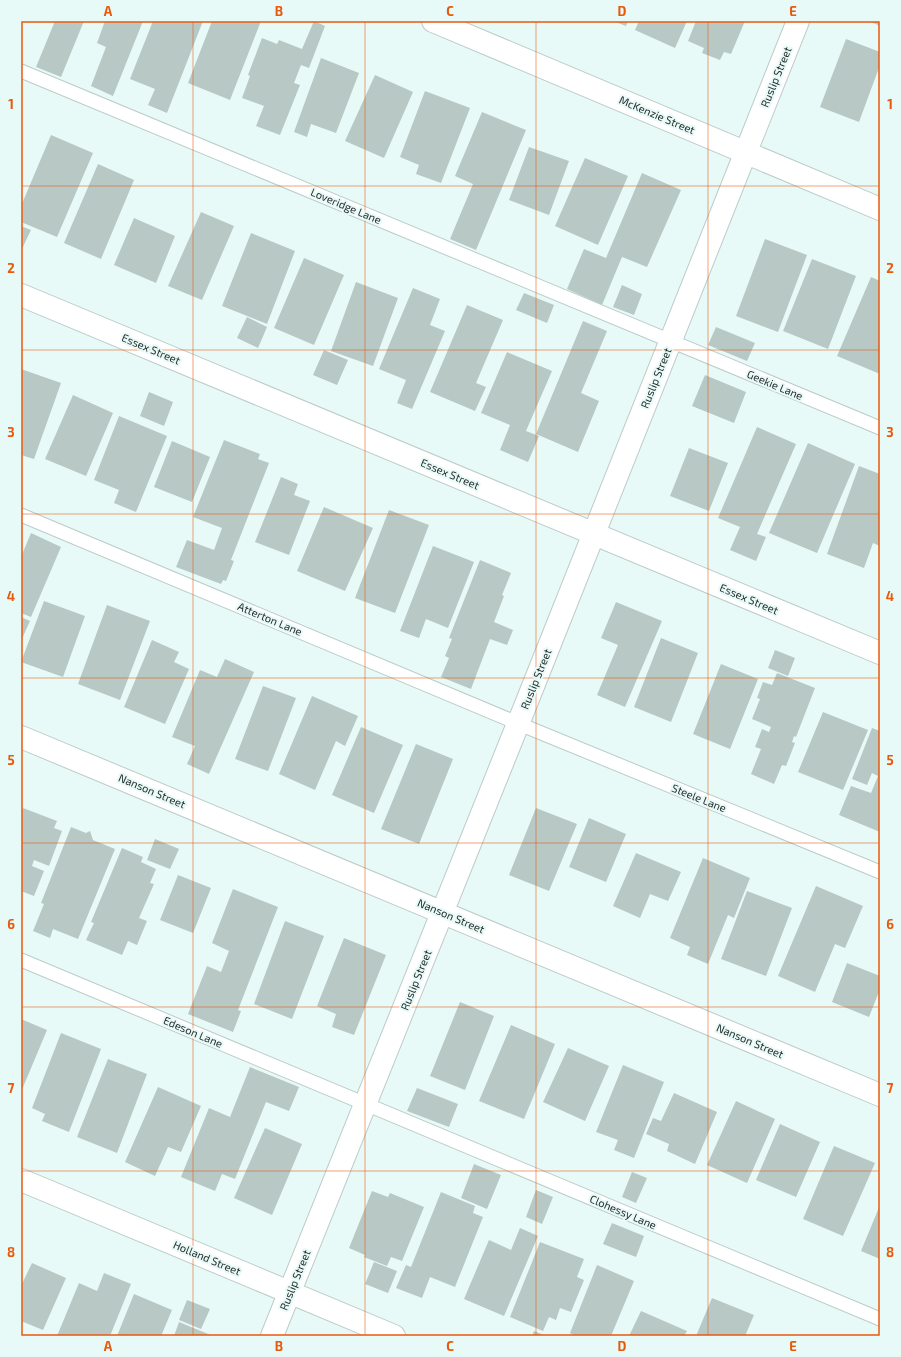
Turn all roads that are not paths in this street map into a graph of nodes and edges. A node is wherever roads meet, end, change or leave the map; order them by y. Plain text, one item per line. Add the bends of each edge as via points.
1 (433, 21) edge
2 (798, 21) edge
3 (21, 71) edge
4 (746, 153) junction
5 (880, 209) edge
6 (21, 295) edge
7 (671, 341) junction
8 (880, 428) edge
9 (21, 515) edge
10 (594, 534) junction
11 (880, 653) edge
12 (518, 723) junction
13 (21, 737) edge
14 (880, 872) edge
15 (443, 912) junction
16 (21, 960) edge
17 (880, 1095) edge
18 (366, 1104) junction
19 (21, 1180) edge
20 (290, 1292) junction
21 (880, 1319) edge
22 (272, 1336) edge
23 (394, 1336) edge

1 - 4 street, McKenzie Street
2 - 4 street, Ruslip Street
3 - 7 lane, Loveridge Lane
4 - 5 street, McKenzie Street
4 - 7 street, Ruslip Street
6 - 10 street, Essex Street
7 - 8 lane, Geekie Lane
7 - 10 street, Ruslip Street
9 - 12 lane, Atterton Lane
10 - 11 street, Essex Street
10 - 12 street, Ruslip Street
12 - 14 lane, Steele Lane
12 - 15 street, Ruslip Street
13 - 15 street, Nanson Street
15 - 17 street, Nanson Street
15 - 18 street, Ruslip Street
16 - 18 lane, Edeson Lane
18 - 20 street, Ruslip Street
18 - 21 lane, Clohessy Lane
19 - 20 street, Holland Street
20 - 22 street, Ruslip Street
20 - 23 street, Holland Street

